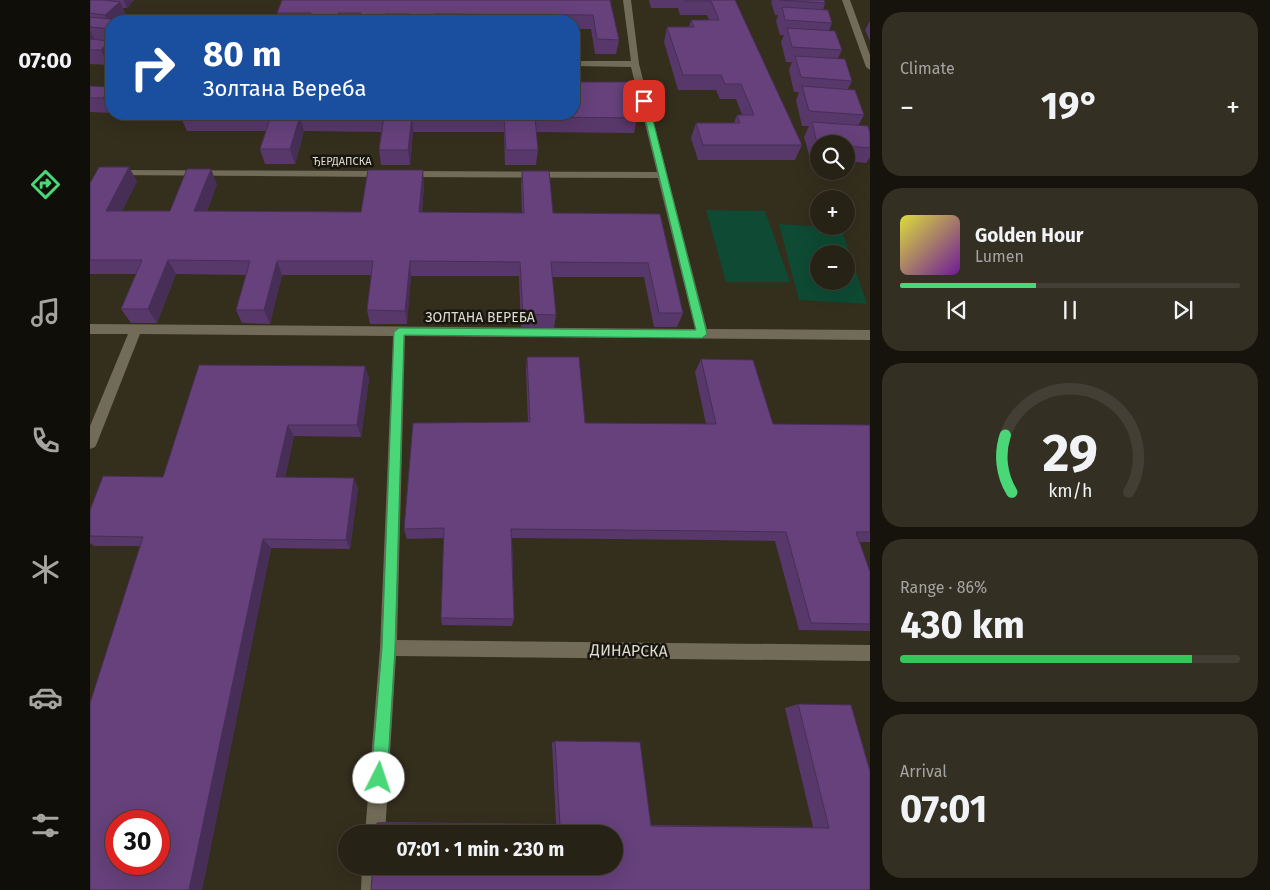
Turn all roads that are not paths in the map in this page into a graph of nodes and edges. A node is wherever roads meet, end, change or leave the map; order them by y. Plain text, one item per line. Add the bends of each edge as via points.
1 (627, 0) edge
2 (846, 0) edge
3 (580, 64) edge
4 (635, 64) junction
5 (870, 67) edge
6 (112, 173) edge
7 (663, 175) junction
8 (90, 329) edge
9 (136, 330) junction
10 (399, 332) junction
11 (702, 334) junction
12 (870, 335) edge
13 (90, 443) edge
14 (388, 648) junction
15 (870, 653) edge
16 (376, 825) edge
17 (372, 875) edge
18 (371, 890) edge

1 - 4 street
2 - 5 street
3 - 4 street
4 - 7 street
6 - 7 street, ЂЕРДАПСКА
7 - 11 street
8 - 9 street, ЗОЛТАНА ВЕРЕБА
9 - 10 street, ЗОЛТАНА ВЕРЕБА
9 - 13 street
10 - 11 street, ЗОЛТАНА ВЕРЕБА
10 - 14 street
11 - 12 street, ЗОЛТАНА ВЕРЕБА
14 - 15 street, ДИНАРСКА
14 - 16 street
17 - 18 street

